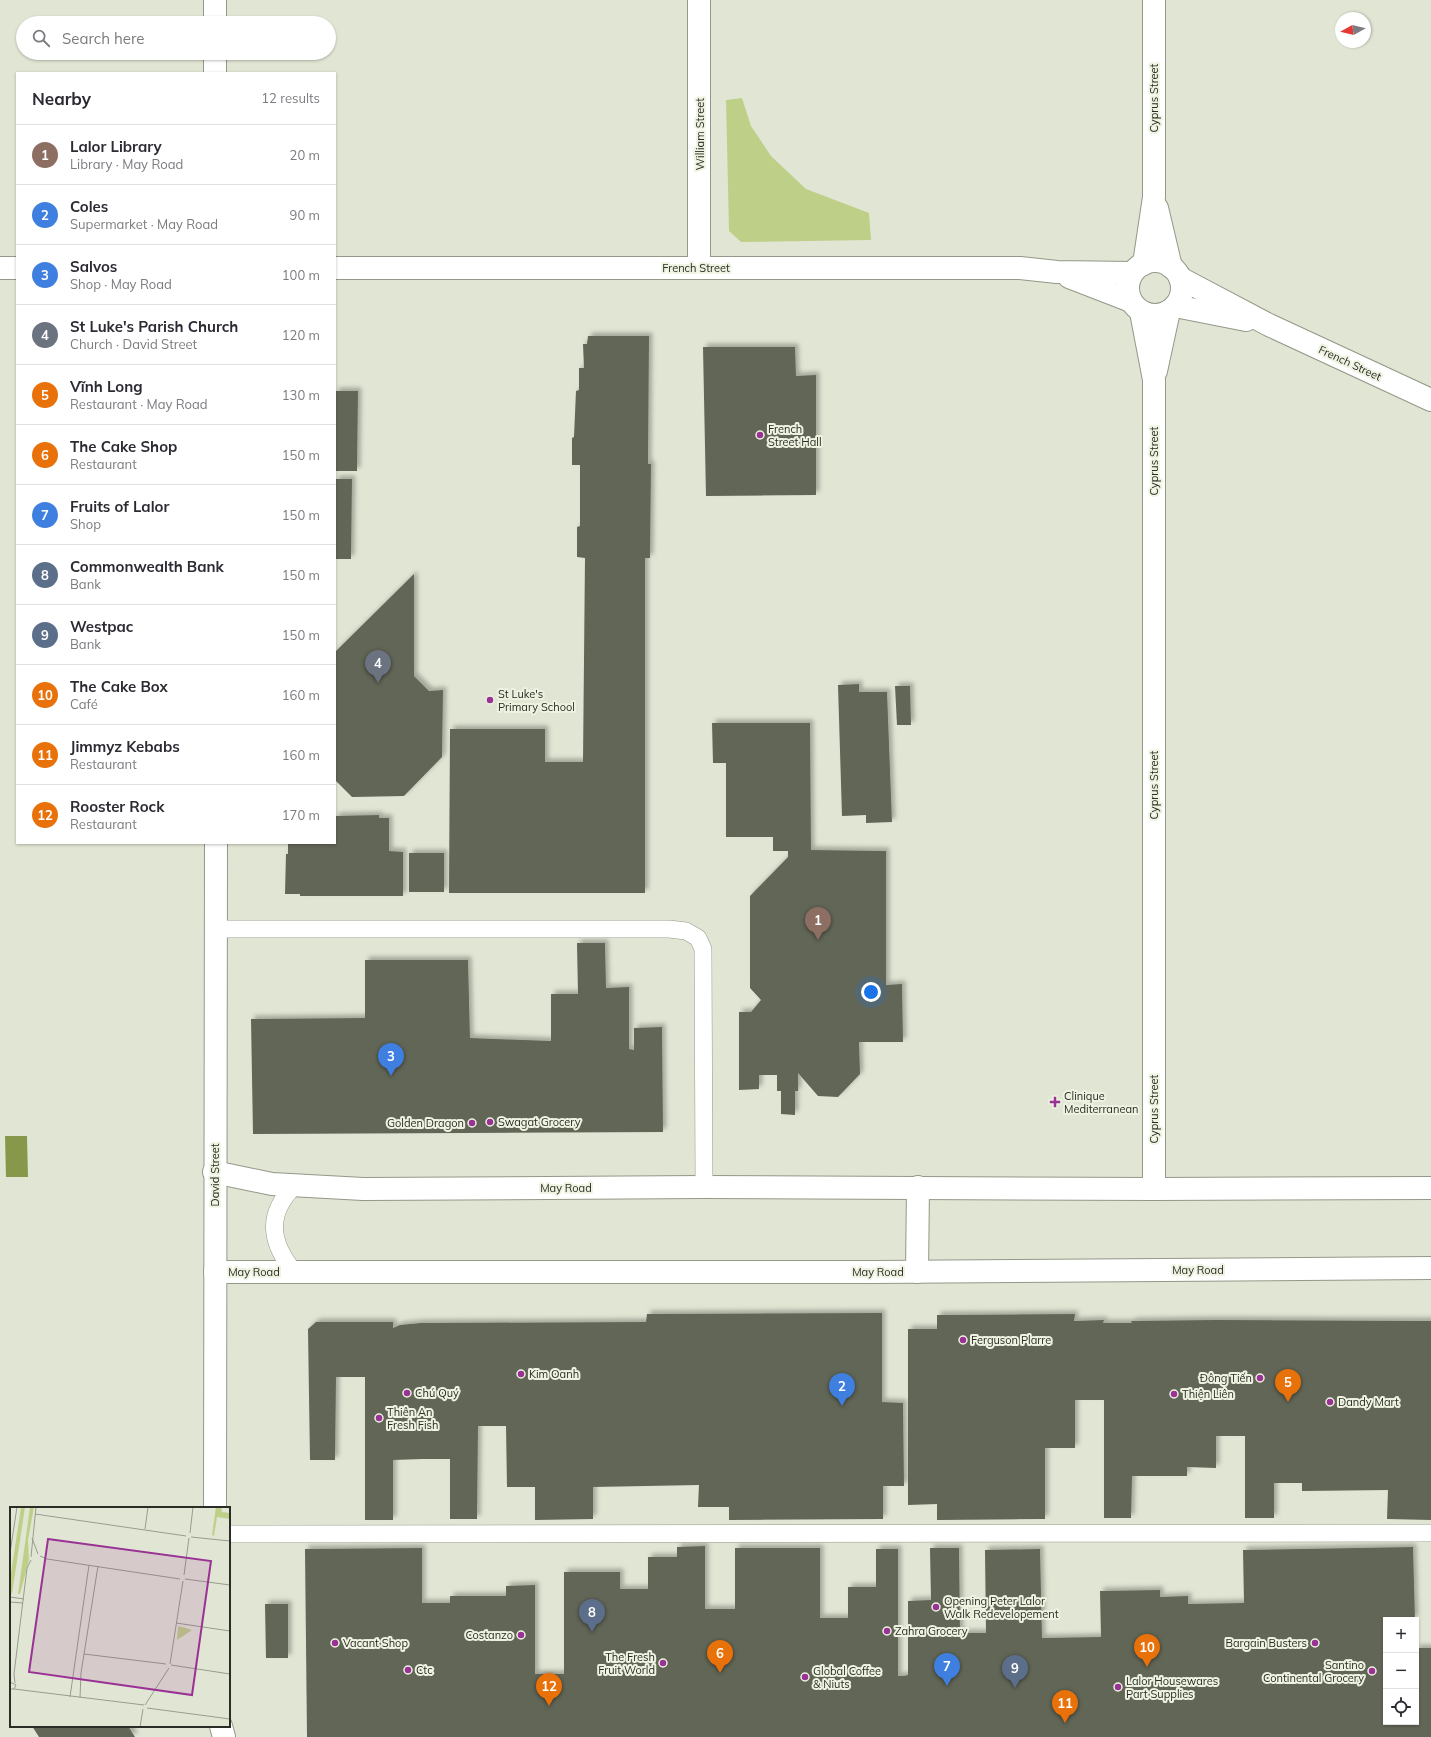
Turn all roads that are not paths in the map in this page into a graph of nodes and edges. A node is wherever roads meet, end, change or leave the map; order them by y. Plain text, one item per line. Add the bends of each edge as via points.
1 (215, 0) edge
2 (699, 0) edge
3 (1154, 0) edge
4 (215, 16) edge
5 (215, 60) edge
6 (215, 72) edge
7 (1154, 197) junction
8 (0, 268) edge
9 (16, 268) edge
10 (336, 268) edge
11 (699, 268) junction
12 (1138, 268) junction
13 (1056, 272) junction
14 (1175, 273) junction
15 (1136, 306) junction
16 (1172, 309) junction
17 (1269, 325) junction
18 (1154, 380) junction
19 (1431, 400) edge
20 (216, 844) edge
21 (216, 929) junction
22 (214, 1172) junction
23 (294, 1186) junction
24 (704, 1187) junction
25 (918, 1187) junction
26 (1431, 1188) edge
27 (1154, 1190) junction
28 (1431, 1268) edge
29 (215, 1272) junction
30 (294, 1272) junction
31 (917, 1272) junction
32 (216, 1507) edge
33 (1431, 1533) edge
34 (230, 1534) edge
35 (216, 1727) edge
36 (220, 1727) edge
37 (214, 1737) edge
38 (224, 1737) edge

1 - 4 street
2 - 11 street, William Street
3 - 7 street, Cyprus Street
5 - 6 street
7 - 12 street, Cyprus Street
7 - 14 street, Cyprus Street
8 - 9 street
10 - 11 street, French Street
11 - 13 street, French Street via 1020,268
12 - 13 street, French Street
12 - 14 street via 1158,261
12 - 15 street via 1128,287
13 - 15 street, French Street
14 - 16 street via 1181,293
14 - 17 street, French Street
15 - 16 street via 1155,315
15 - 18 street, Cyprus Street
16 - 17 street, French Street
16 - 18 street, Cyprus Street
17 - 19 street, French Street
18 - 27 street, Cyprus Street
20 - 21 street, David Street
21 - 22 street, David Street
21 - 24 lane via 686,931 698,938 703,949
22 - 23 street, May Road
22 - 29 street, David Street
23 - 24 street, May Road via 363,1189
23 - 30 lane via 277,1208 274,1225 275,1240 283,1258
24 - 25 street, May Road
25 - 27 street, May Road
25 - 31 street, May Road
26 - 27 street, May Road
28 - 31 street, May Road
29 - 30 street, May Road
29 - 32 street, David Street
30 - 31 street, May Road
33 - 34 lane
35 - 37 street
36 - 38 street

